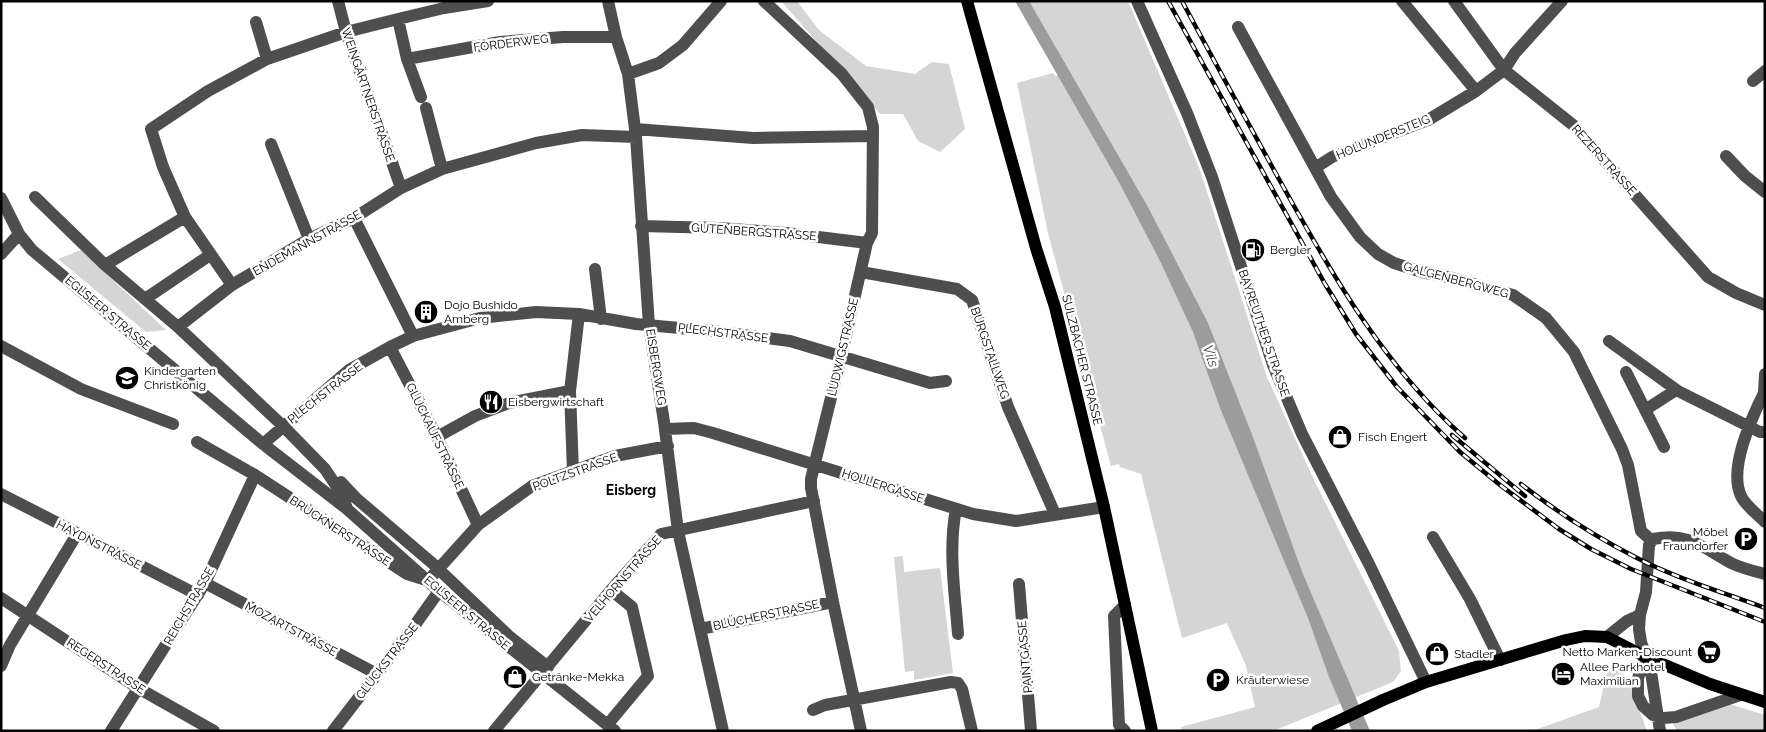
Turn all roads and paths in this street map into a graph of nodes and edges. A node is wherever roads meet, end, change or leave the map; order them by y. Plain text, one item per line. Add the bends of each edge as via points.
1 (338, 1) edge
2 (488, 1) edge
3 (608, 1) edge
4 (721, 1) edge
5 (764, 1) edge
6 (967, 1) edge
7 (1137, 1) edge
8 (1402, 1) edge
9 (1454, 1) edge
10 (1562, 1) edge
11 (444, 4) edge
12 (398, 19) junction
13 (256, 22) dead end
14 (1238, 27) dead end
15 (346, 32) junction
16 (616, 37) junction
17 (267, 59) junction
18 (407, 59) junction
19 (1504, 70) junction
20 (1765, 71) edge
21 (628, 74) junction
22 (1753, 80) dead end
23 (1476, 91) junction
24 (635, 133) junction
25 (872, 136) junction
26 (271, 144) dead end
27 (1726, 156) dead end
28 (1315, 168) junction
29 (442, 169) junction
30 (400, 188) junction
31 (1765, 192) edge
32 (35, 197) dead end
33 (1, 198) edge
34 (185, 217) junction
35 (354, 218) junction
36 (641, 226) junction
37 (19, 234) junction
38 (309, 239) junction
39 (867, 243) junction
40 (1, 254) edge
41 (210, 255) junction
42 (105, 265) junction
43 (595, 269) dead end
44 (861, 272) junction
45 (232, 285) junction
46 (145, 299) junction
47 (1765, 305) edge
48 (579, 314) junction
49 (602, 319) junction
50 (649, 325) junction
51 (178, 327) junction
52 (413, 336) junction
53 (1608, 341) dead end
54 (1, 346) edge
55 (390, 346) junction
56 (842, 357) junction
57 (1626, 372) dead end
58 (1765, 374) edge
59 (946, 381) dead end
60 (570, 390) junction
61 (1676, 390) junction
62 (1764, 392) edge
63 (1645, 410) junction
64 (173, 424) dead end
65 (282, 426) junction
66 (1749, 427) junction
67 (665, 429) junction
68 (1765, 432) edge
69 (437, 436) junction
70 (197, 442) dead end
71 (263, 444) junction
72 (668, 446) junction
73 (1664, 448) dead end
74 (815, 465) junction
75 (325, 470) junction
76 (573, 472) junction
77 (255, 475) junction
78 (1, 494) edge
79 (814, 501) junction
80 (1104, 507) junction
81 (347, 509) junction
82 (956, 510) junction
83 (1054, 514) junction
84 (1765, 522) edge
85 (478, 526) junction
86 (678, 531) junction
87 (77, 534) junction
88 (1432, 537) dead end
89 (1652, 541) junction
90 (438, 569) junction
91 (1765, 574) edge
92 (428, 580) junction
93 (205, 583) junction
94 (1019, 584) dead end
95 (611, 590) junction
96 (439, 591) junction
97 (198, 595) junction
98 (1, 598) edge
99 (833, 602) junction
100 (1125, 605) junction
101 (28, 615) junction
102 (1640, 615) junction
103 (700, 629) junction
104 (958, 634) dead end
105 (1607, 638) junction
106 (1646, 657) junction
107 (1500, 660) junction
108 (1, 666) edge
109 (545, 670) junction
110 (377, 674) junction
111 (1426, 682) junction
112 (138, 688) junction
113 (1740, 695) junction
114 (854, 699) junction
115 (1765, 702) edge
116 (813, 710) dead end
117 (1658, 725) edge
118 (611, 728) edge
119 (1322, 728) edge
120 (1121, 729) edge
121 (211, 730) edge
122 (111, 731) edge
123 (333, 731) edge
124 (494, 731) edge
125 (723, 731) edge
126 (861, 731) edge
127 (972, 731) edge
128 (1031, 731) edge
129 (1152, 731) edge

1 - 15 street, WEINGÄRTNERSTRASSE
2 - 11 street
3 - 16 street, EISBERGWEG
4 - 21 street via 683,45 659,63
5 - 25 street, LUDWIGSTRASSE via 842,74 868,108
6 - 80 main road, SULZBACHER STRASSE via 1055,307
7 - 111 street, BAYREUTHER STRASSE via 1212,177 1273,365 1302,434
8 - 23 street
9 - 19 street, REZERSTRASSE
10 - 19 street, HOLUNDERSTEIG
11 - 12 street
12 - 15 street
12 - 18 street
13 - 17 street
14 - 28 street, GALGENBERGWEG
15 - 17 street
15 - 30 street, WEINGÄRTNERSTRASSE
16 - 18 street, FÖRDERWEG via 563,36 500,42
16 - 21 street, EISBERGWEG
17 - 34 street via 208,91 151,129 163,167
18 - 29 street via 424,102
19 - 23 street, HOLUNDERSTEIG
19 - 47 street, REZERSTRASSE via 1573,125 1708,277
20 - 22 street
21 - 24 street, EISBERGWEG
23 - 28 street, HOLUNDERSTEIG via 1428,120 1332,157
24 - 25 street, ENDEMANNSTRASSE via 753,138
24 - 29 street, ENDEMANNSTRASSE via 582,135 536,143
24 - 36 street, EISBERGWEG
25 - 39 street, LUDWIGSTRASSE via 872,233
26 - 38 street
27 - 31 street
28 - 89 street, GALGENBERGWEG via 1360,237 1378,254 1422,272 1513,295 1546,318 1574,352 1622,449 1641,531
29 - 30 street, ENDEMANNSTRASSE
30 - 35 street, ENDEMANNSTRASSE
32 - 42 street, EGLSEER STRASSE
33 - 37 street, EGLSEER STRASSE
34 - 41 street
34 - 42 street
35 - 38 street, ENDEMANNSTRASSE
35 - 52 street
36 - 39 street, GUTENBERGSTRASSE via 729,228
36 - 50 street, EISBERGWEG
37 - 40 street
37 - 71 street, EGLSEER STRASSE via 32,250
38 - 45 street, ENDEMANNSTRASSE
39 - 44 street, LUDWIGSTRASSE
41 - 45 street
41 - 46 street
42 - 46 street, EGLSEER STRASSE
43 - 49 street
44 - 56 street, LUDWIGSTRASSE
44 - 83 street, BURGSTALLWEG via 957,289 972,300 1008,407
45 - 51 street, ENDEMANNSTRASSE
46 - 51 street, EGLSEER STRASSE
48 - 49 street, PLECHSTRASSE
48 - 52 street, PLECHSTRASSE via 536,312 480,318
48 - 60 street
49 - 50 street, PLECHSTRASSE
50 - 56 street, PLECHSTRASSE via 790,341
50 - 67 street, EISBERGWEG
51 - 65 street, EGLSEER STRASSE
52 - 55 street, PLECHSTRASSE
53 - 61 street
54 - 64 street via 81,389
55 - 65 street, PLECHSTRASSE via 349,370
55 - 69 street, GLÜCKAUFSTRASSE
56 - 59 street, PLECHSTRASSE via 930,383
56 - 74 street, LUDWIGSTRASSE
57 - 63 street
58 - 62 street
60 - 69 street via 508,402
60 - 76 street
61 - 63 street
61 - 66 street
62 - 66 street
63 - 73 street
65 - 71 street, PLECHSTRASSE
65 - 75 street, EGLSEER STRASSE
66 - 68 street
66 - 84 street via 1739,459 1737,484 1741,498
67 - 72 street, EISBERGWEG
67 - 74 street, HOLLERGASSE via 694,428
69 - 85 street, GLÜCKAUFSTRASSE
70 - 77 street, BRUCKNERSTRASSE
71 - 81 street, EGLSEER STRASSE
72 - 76 street, POLTZSTRASSE via 615,456
72 - 86 street, EISBERGWEG
74 - 79 street, LUDWIGSTRASSE via 811,479
74 - 82 street, HOLLERGASSE
75 - 81 street, EGLSEER STRASSE via 343,496
75 - 90 street, EGLSEER STRASSE
76 - 85 street, POLTZSTRASSE via 532,486
77 - 92 street, BRUCKNERSTRASSE via 407,574
77 - 93 street, REICHSTRASSE
78 - 87 street, HAYDNSTRASSE
79 - 86 street, VELHORNSTRASSE
79 - 99 street, LUDWIGSTRASSE
80 - 83 street, HOLLERGASSE
80 - 100 main road, SULZBACHER STRASSE
81 - 92 street, EGLSEER STRASSE
82 - 83 street, HOLLERGASSE via 1016,521
82 - 104 street via 953,552
85 - 90 street, POLTZSTRASSE
86 - 95 street, VELHORNSTRASSE via 661,534
86 - 103 street, EISBERGWEG
87 - 97 street, HAYDNSTRASSE
87 - 101 street
88 - 107 street via 1470,599
89 - 91 street via 1666,536 1681,537 1733,564
89 - 102 street
90 - 92 street, POLTZSTRASSE
90 - 109 street, EGLSEER STRASSE
92 - 96 street, EGLSEER STRASSE
93 - 97 street, REICHSTRASSE
93 - 110 street, MOZARTSTRASSE
94 - 128 street, PAINTGASSE
95 - 109 street, VELHORNSTRASSE
95 - 118 street via 632,607 648,676
96 - 109 street, EGLSEER STRASSE
96 - 110 street, GLUCKSTRASSE
97 - 112 street, REICHSTRASSE
98 - 101 street, REGERSTRASSE
99 - 103 street, BLÜCHERSTRASSE
99 - 114 street, LUDWIGSTRASSE
100 - 120 street via 1114,616
100 - 129 main road, SULZBACHER STRASSE
101 - 108 street
101 - 112 street, REGERSTRASSE
102 - 105 street
102 - 106 street via 1648,638
103 - 125 street, EISBERGWEG
105 - 106 main road
105 - 107 main road via 1585,636
106 - 113 main road
106 - 117 street
107 - 111 main road
109 - 118 street, EGLSEER STRASSE
109 - 124 street, VELHORNSTRASSE
110 - 123 street, GLUCKSTRASSE
111 - 119 main road
112 - 121 street, REGERSTRASSE
112 - 122 street, REICHSTRASSE
113 - 115 main road
113 - 117 street via 1676,717 1663,718
114 - 116 street via 825,704
114 - 126 street, LUDWIGSTRASSE
114 - 127 street via 958,683

